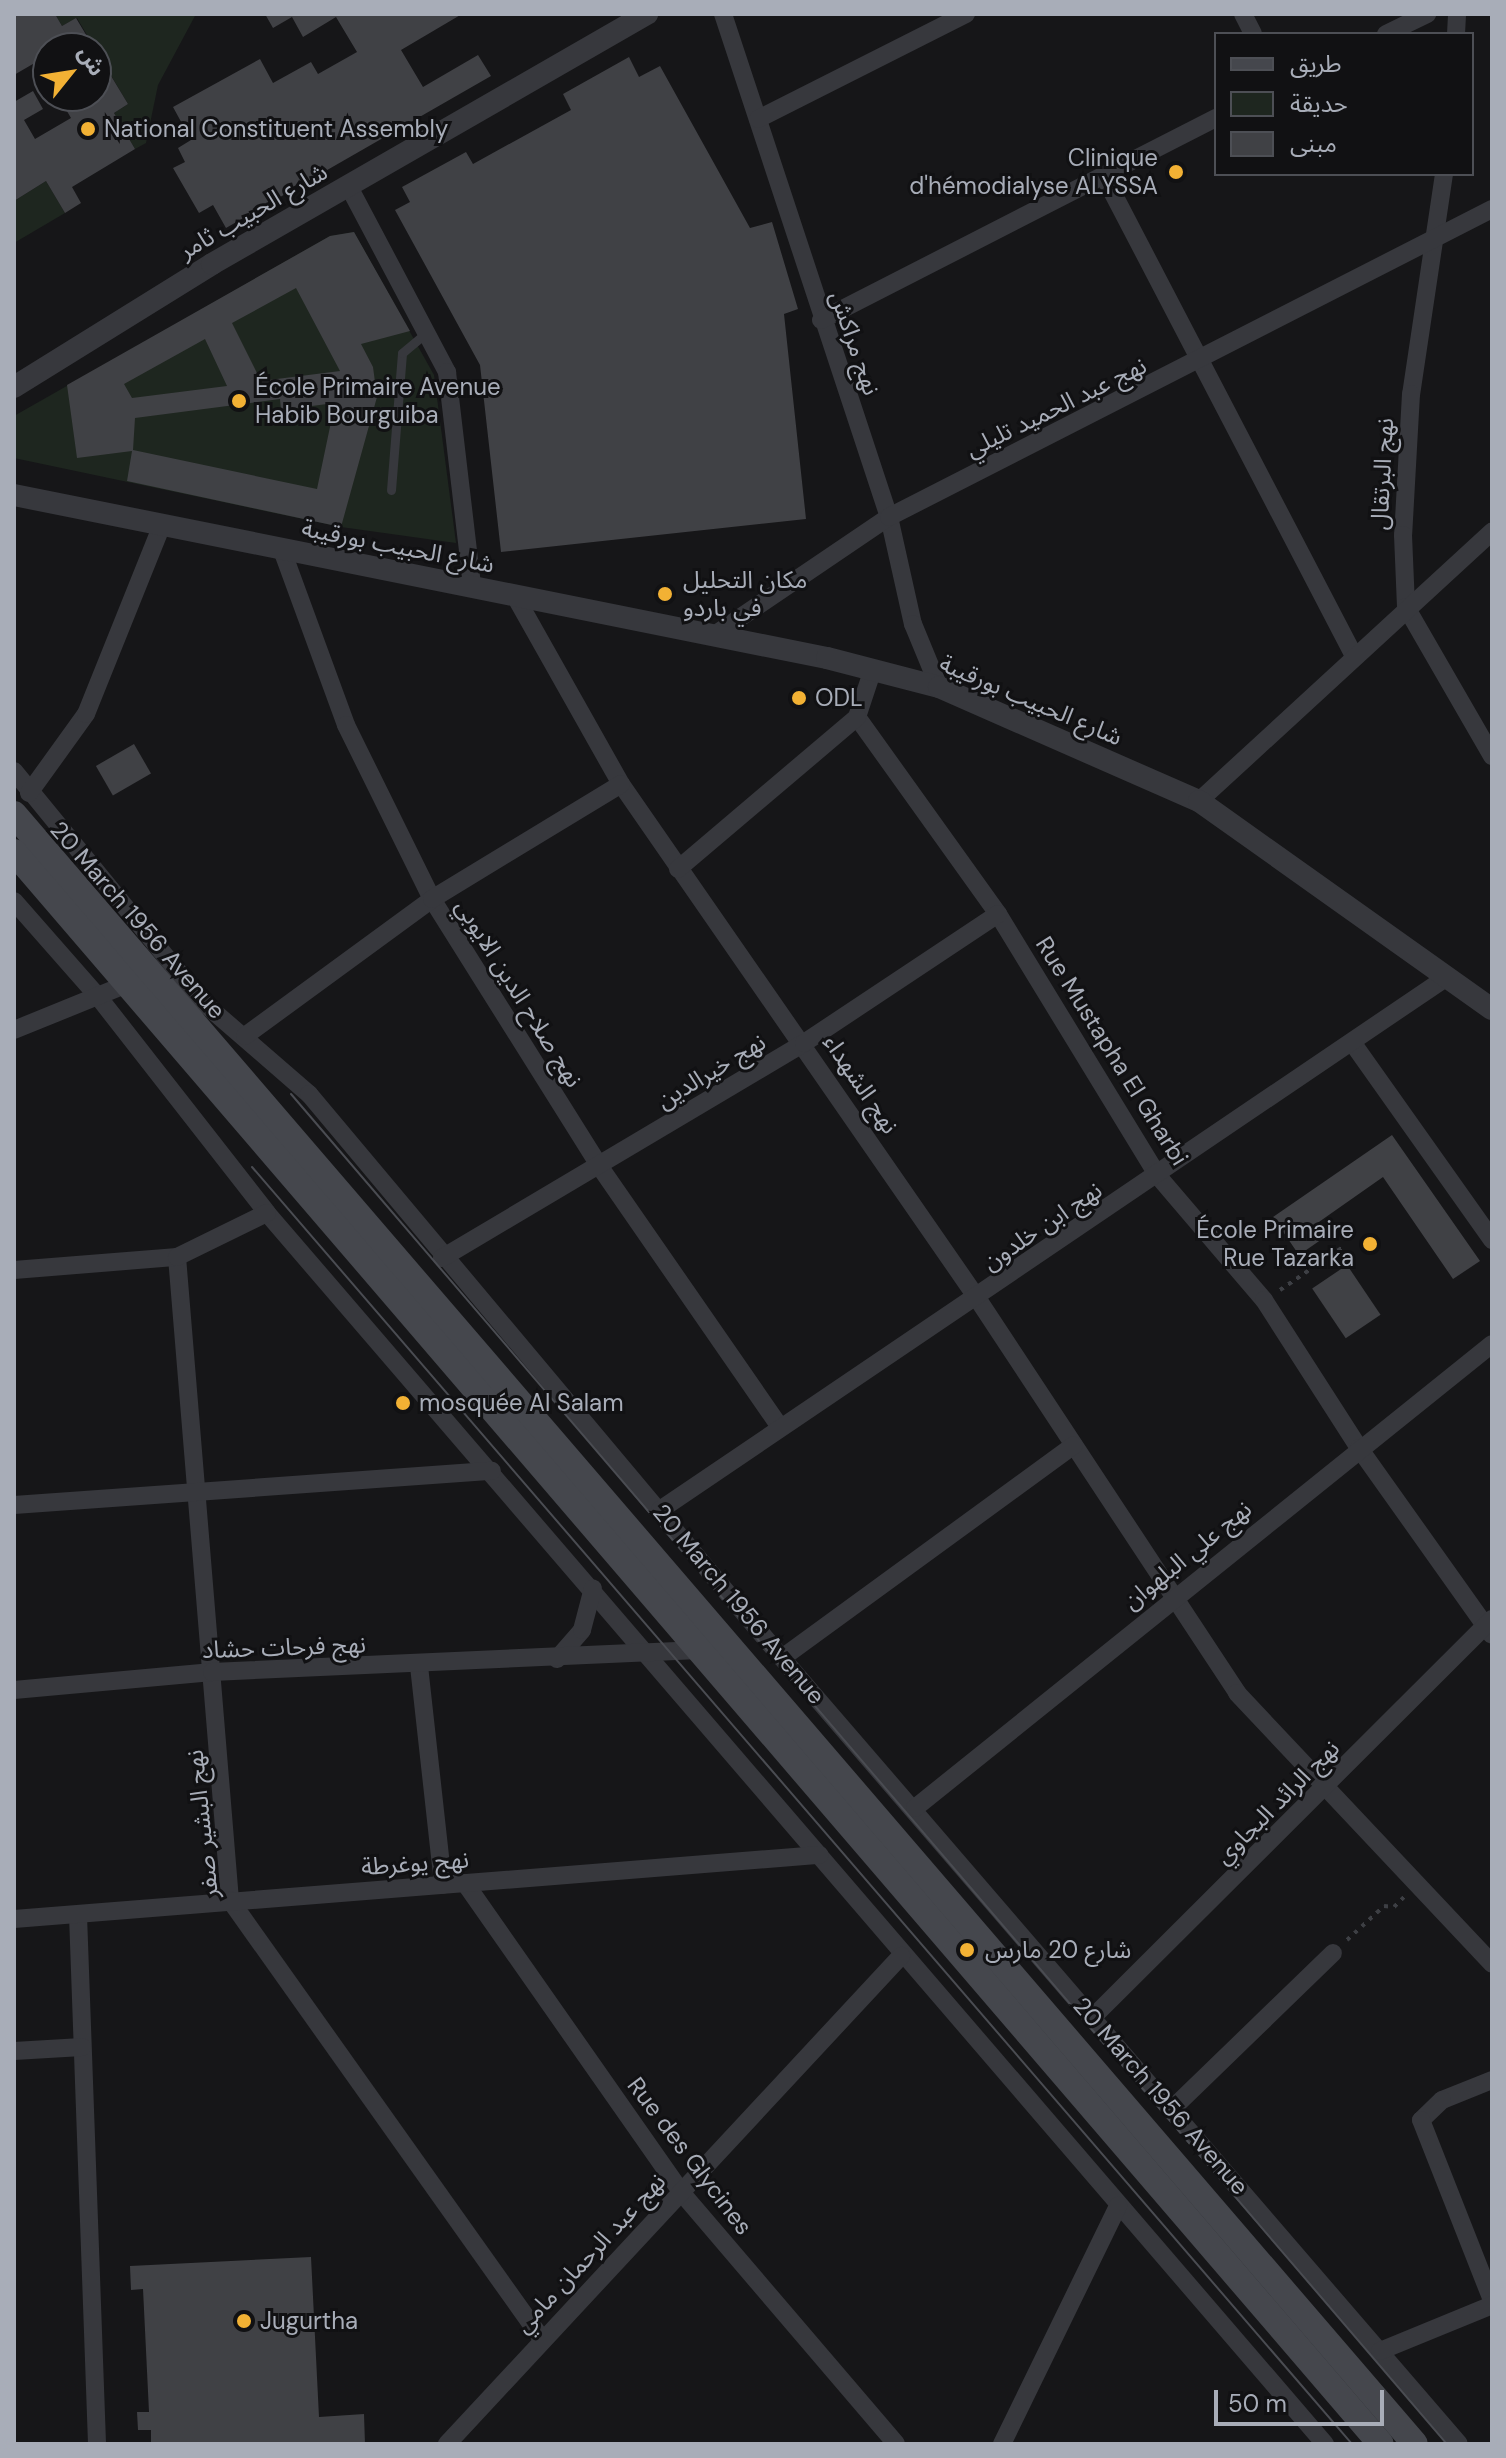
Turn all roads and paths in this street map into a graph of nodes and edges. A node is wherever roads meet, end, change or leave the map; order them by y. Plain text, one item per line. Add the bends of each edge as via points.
1 (647, 14) edge
2 (723, 14) edge
3 (966, 14) edge
4 (1243, 14) edge
5 (1427, 14) edge
6 (1252, 32) edge
7 (1390, 32) edge
8 (758, 119) junction
9 (1214, 119) edge
10 (1104, 176) junction
11 (1444, 176) edge
12 (348, 185) junction
13 (1492, 209) edge
14 (1432, 240) junction
15 (821, 320) junction
16 (427, 333) junction
17 (1197, 364) junction
18 (14, 387) edge
19 (391, 490) dead end
20 (14, 495) edge
21 (889, 517) junction
22 (162, 525) junction
23 (1492, 532) edge
24 (282, 550) junction
25 (472, 585) junction
26 (515, 596) junction
27 (1406, 607) junction
28 (713, 636) junction
29 (1353, 654) junction
30 (873, 669) junction
31 (939, 687) junction
32 (857, 717) junction
33 (1492, 756) edge
34 (14, 771) edge
35 (621, 784) junction
36 (1199, 801) junction
37 (22, 804) edge
38 (14, 852) edge
39 (678, 869) junction
40 (432, 899) junction
41 (14, 901) edge
42 (998, 914) junction
43 (1447, 977) junction
44 (140, 979) junction
45 (100, 999) junction
46 (1492, 1009) edge
47 (14, 1030) edge
48 (245, 1036) junction
49 (804, 1043) junction
50 (1354, 1045) junction
51 (600, 1167) junction
52 (1158, 1176) junction
53 (267, 1213) junction
54 (1492, 1240) edge
55 (1343, 1247) dead end
56 (177, 1257) junction
57 (442, 1258) junction
58 (14, 1270) edge
59 (977, 1298) junction
60 (1264, 1300) junction
61 (1492, 1344) edge
62 (780, 1427) junction
63 (1074, 1445) junction
64 (1359, 1448) junction
65 (492, 1471) junction
66 (198, 1489) junction
67 (14, 1505) edge
68 (660, 1510) junction
69 (593, 1588) junction
70 (1173, 1595) junction
71 (1490, 1626) edge
72 (732, 1647) junction
73 (701, 1651) junction
74 (647, 1652) junction
75 (782, 1658) junction
76 (557, 1659) junction
77 (419, 1666) junction
78 (212, 1672) junction
79 (14, 1690) edge
80 (1324, 1789) junction
81 (915, 1808) junction
82 (863, 1822) junction
83 (819, 1855) junction
84 (1421, 1882) junction
85 (465, 1883) junction
86 (443, 1885) junction
87 (230, 1900) junction
88 (78, 1915) junction
89 (14, 1919) edge
90 (1333, 1953) joint
91 (901, 1956) junction
92 (1492, 1964) edge
93 (1093, 2017) junction
94 (82, 2047) junction
95 (14, 2051) edge
96 (1492, 2080) edge
97 (1172, 2109) junction
98 (681, 2192) junction
99 (1118, 2206) junction
100 (1492, 2303) edge
101 (541, 2338) junction
102 (1380, 2351) junction
103 (97, 2444) edge
104 (447, 2444) edge
105 (896, 2444) edge
106 (1002, 2444) edge
107 (1325, 2444) edge
108 (1381, 2444) edge
109 (1415, 2444) edge
110 (1459, 2444) edge

1 - 12 street, شارع الحبيب ثامر
2 - 8 street, نهج مراكش
3 - 8 street
4 - 6 street
5 - 7 street
8 - 15 street, نهج مراكش
9 - 10 street
10 - 15 street
10 - 17 street
11 - 14 street, نهج البرتقال
12 - 16 street
12 - 18 street, شارع الحبيب ثامر
13 - 14 street, نهج عبد الحميد تليلي
14 - 17 street, نهج عبد الحميد تليلي
14 - 27 street, نهج البرتقال via 1409,422
15 - 21 street, نهج مراكش
16 - 19 lane via 402,353
16 - 25 street via 451,390
17 - 21 street, نهج عبد الحميد تليلي
17 - 29 street
20 - 22 street, شارع الحبيب بورقيبة
21 - 28 street, نهج عبد الحميد تليلي
21 - 31 street, نهج مراكش via 905,597
22 - 24 street, شارع الحبيب بورقيبة
22 - 37 street via 86,714
23 - 27 street
24 - 25 street, شارع الحبيب بورقيبة
24 - 40 street, نهج صلاح الدين الايوبي via 346,725
25 - 26 street, شارع الحبيب بورقيبة
26 - 28 street, شارع الحبيب بورقيبة
26 - 35 street, نهج الشهداء
27 - 29 street
27 - 33 street
28 - 30 street, شارع الحبيب بورقيبة
29 - 36 street
30 - 31 street, شارع الحبيب بورقيبة
30 - 32 street
31 - 36 street, شارع الحبيب بورقيبة
32 - 39 street
32 - 42 street, Rue Mustapha El Gharbi
34 - 37 street, 20 March 1956 Avenue
35 - 39 street, نهج الشهداء
35 - 40 street
36 - 43 street, شارع الحبيب بورقيبة
37 - 44 main road, 20 March 1956 Avenue
37 - 48 street, 20 March 1956 Avenue via 191,988
38 - 44 main road via 108,961
39 - 49 street, نهج الشهداء
40 - 48 street
40 - 51 street, نهج صلاح الدين الايوبي
41 - 45 street
42 - 49 street, نهج خيرالدين
42 - 52 street, Rue Mustapha El Gharbi
43 - 46 street, شارع الحبيب بورقيبة
43 - 50 street, نهج ابن خلدون
44 - 45 street
44 - 72 main road, 20 March 1956 Avenue
44 - 73 main road, 20 March 1956 Avenue
45 - 47 street
45 - 53 street
48 - 57 street, 20 March 1956 Avenue via 309,1094
49 - 51 street, نهج خيرالدين
49 - 59 street, نهج الشهداء
50 - 52 street, نهج ابن خلدون
50 - 54 street
51 - 57 street, نهج خيرالدين
51 - 62 street, نهج صلاح الدين الايوبي
52 - 59 street, نهج ابن خلدون
52 - 60 street, Rue Mustapha El Gharbi
53 - 56 street
53 - 65 street
55 - 60 path
56 - 58 street
56 - 66 street, نهج البشير صفر
57 - 68 street, 20 March 1956 Avenue
59 - 62 street, نهج ابن خلدون
59 - 63 street, نهج الشهداء
60 - 64 street, Rue Mustapha El Gharbi
61 - 64 street, نهج علي البلهوان
62 - 68 street, نهج ابن خلدون
63 - 70 street, نهج الشهداء
63 - 75 street
64 - 70 street, نهج علي البلهوان
64 - 71 street, Rue Mustapha El Gharbi
65 - 66 street
65 - 69 street
66 - 67 street
66 - 78 street, نهج البشير صفر
68 - 75 street, 20 March 1956 Avenue
69 - 74 street
69 - 76 street via 582,1630
70 - 80 street, نهج الشهداء via 1249,1709
70 - 81 street, نهج علي البلهوان
71 - 80 street, نهج الرائد البجاوي
72 - 73 street, نهج فرحات حشاد
72 - 82 main road, 20 March 1956 Avenue
73 - 74 street, نهج فرحات حشاد
73 - 82 main road, 20 March 1956 Avenue
74 - 76 street, نهج فرحات حشاد
74 - 83 street
75 - 81 street, 20 March 1956 Avenue
76 - 77 street, نهج فرحات حشاد
77 - 78 street, نهج فرحات حشاد
77 - 86 street
78 - 79 street, نهج فرحات حشاد
78 - 87 street, نهج البشير صفر
80 - 84 street, نهج الشهداء
80 - 93 street, نهج الرائد البجاوي
81 - 93 street, 20 March 1956 Avenue
82 - 108 main road, 20 March 1956 Avenue
82 - 109 main road, 20 March 1956 Avenue
83 - 85 street, نهج يوغرطة
83 - 91 street
84 - 90 path via 1394,1907 1384,1906
84 - 92 street, نهج الشهداء
85 - 86 street, نهج يوغرطة
85 - 98 street, Rue des Glycines
86 - 87 street, نهج يوغرطة
87 - 88 street, نهج يوغرطة
87 - 101 street, نهج البشير صفر
88 - 89 street, نهج يوغرطة
88 - 94 street
90 - 97 street
91 - 98 street, نهج عبد الرحمان مامي
91 - 99 street
93 - 97 street, 20 March 1956 Avenue
94 - 95 street
94 - 103 street
96 - 100 street via 1442,2100 1421,2120
97 - 102 street, 20 March 1956 Avenue
98 - 101 street, نهج عبد الرحمان مامي
98 - 105 street, Rue des Glycines
99 - 106 street
99 - 107 street
100 - 102 street
101 - 104 street, نهج عبد الرحمان مامي
102 - 110 street, 20 March 1956 Avenue

